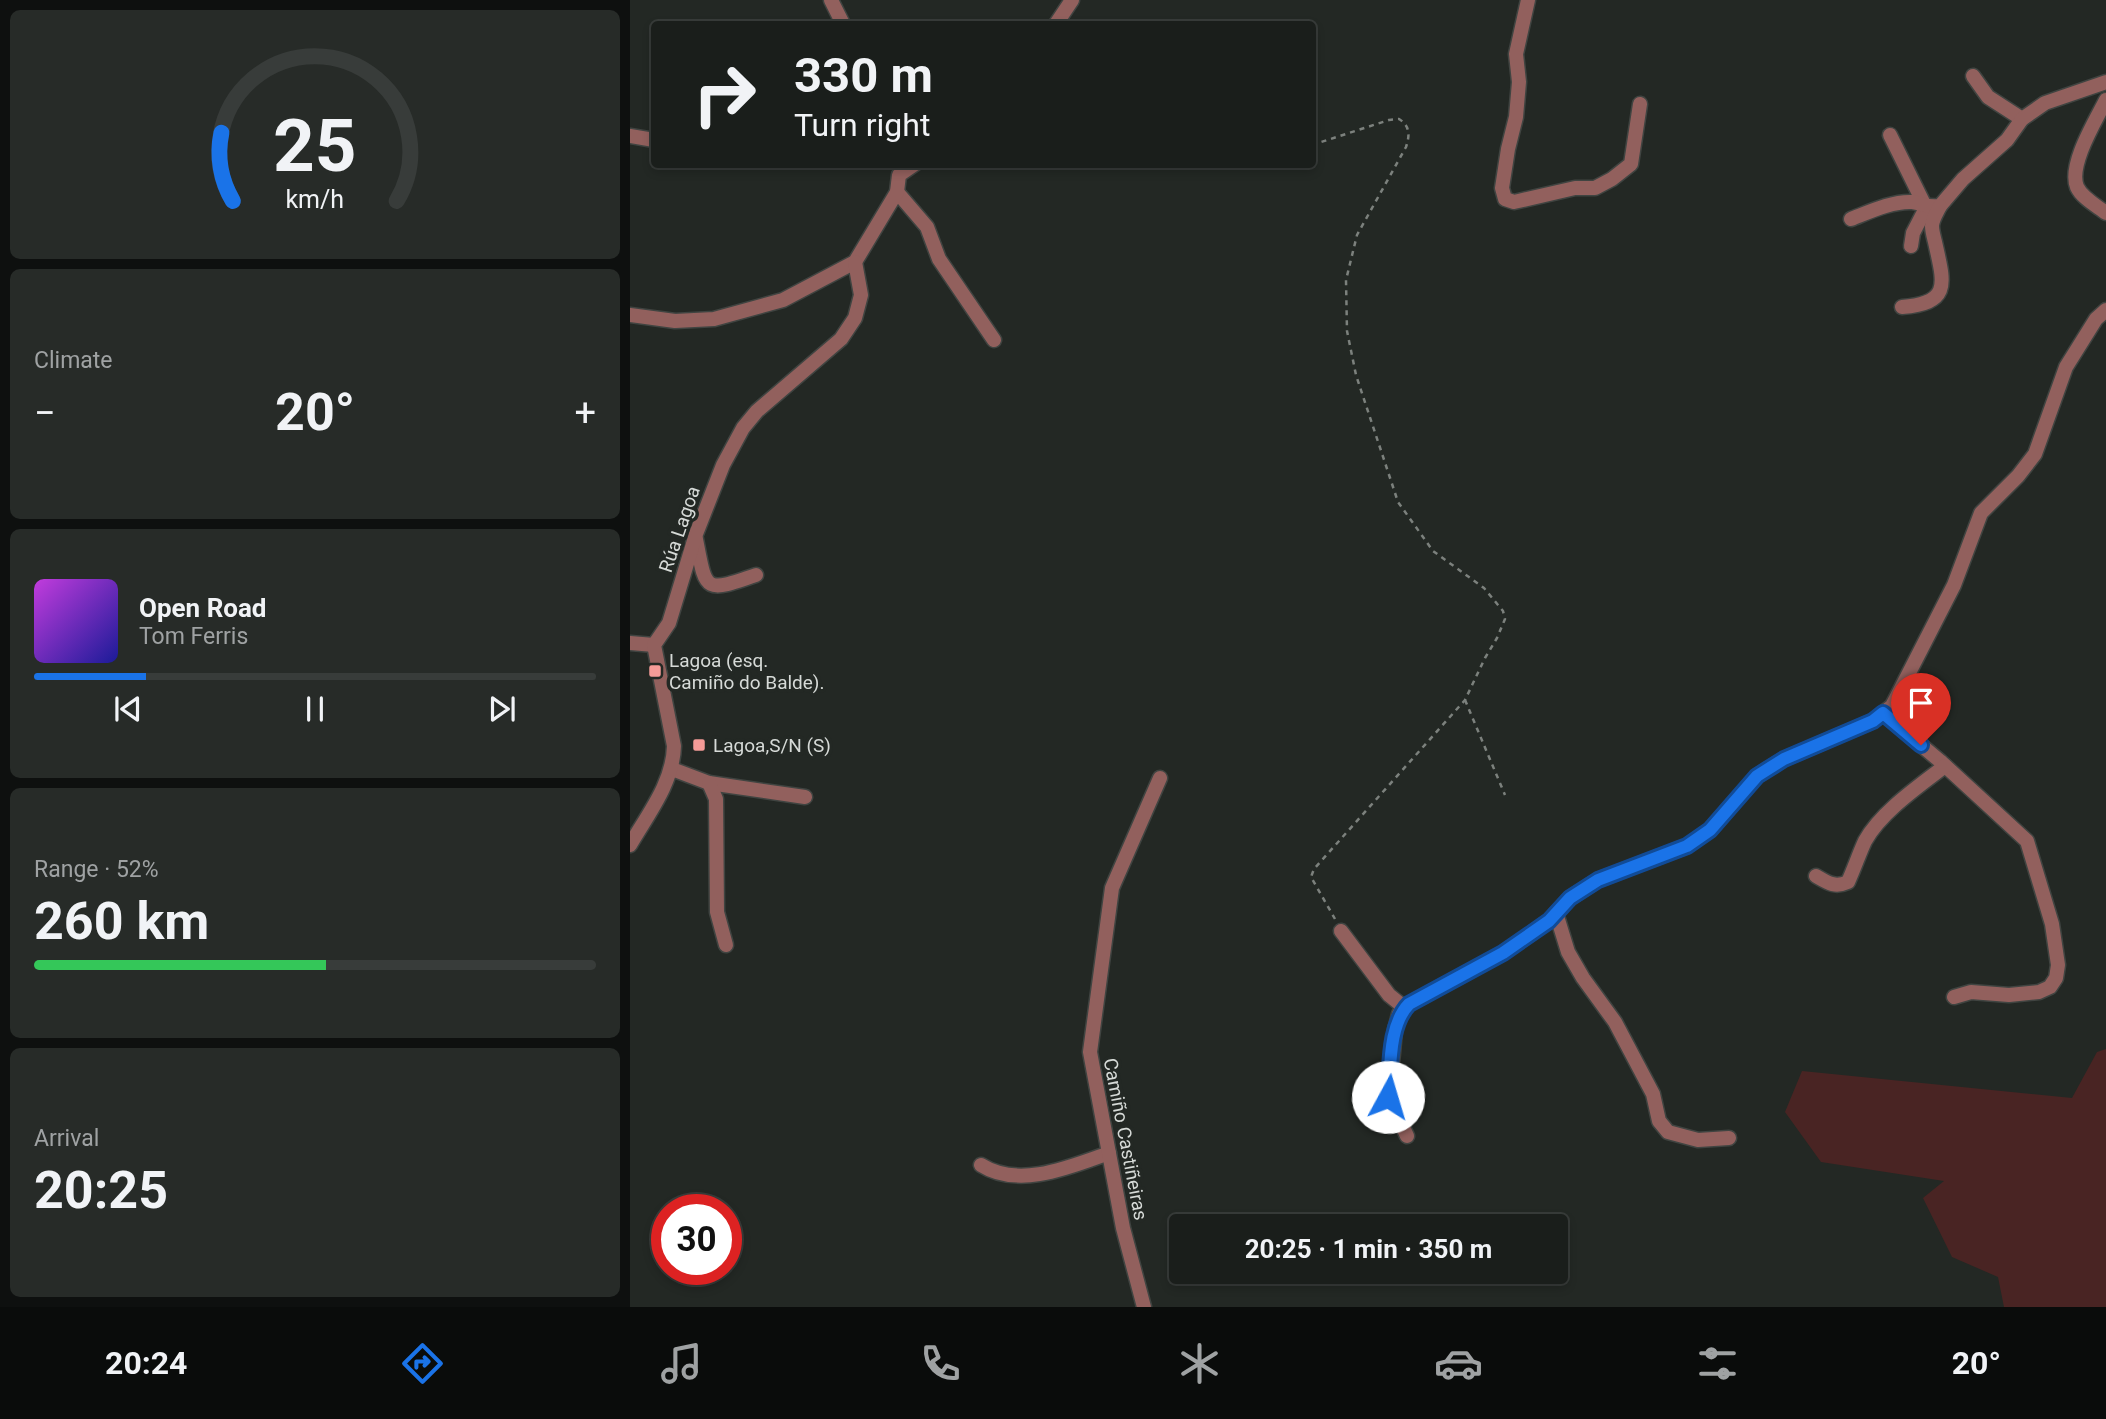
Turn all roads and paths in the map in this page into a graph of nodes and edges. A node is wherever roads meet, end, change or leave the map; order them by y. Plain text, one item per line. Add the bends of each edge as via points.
1 (831, 0) edge
2 (1072, 0) edge
3 (1528, 0) edge
4 (842, 21) edge
5 (1058, 21) edge
6 (1973, 76) dead end
7 (2106, 82) edge
8 (2106, 100) edge
9 (1640, 104) dead end
10 (2022, 119) junction
11 (1891, 135) dead end
12 (630, 136) edge
13 (651, 140) edge
14 (1316, 144) edge
15 (898, 170) edge
16 (897, 192) junction
17 (1933, 207) junction
18 (2106, 212) edge
19 (1851, 219) dead end
20 (1911, 246) dead end
21 (855, 262) junction
22 (1902, 307) dead end
23 (2106, 310) edge
24 (630, 315) edge
25 (994, 340) dead end
26 (695, 534) junction
27 (756, 575) dead end
28 (630, 643) edge
29 (654, 645) junction
30 (1465, 700) junction
31 (1883, 713) junction
32 (1945, 766) junction
33 (672, 768) junction
34 (1160, 778) dead end
35 (709, 783) junction
36 (1505, 795) dead end
37 (805, 797) dead end
38 (630, 845) edge
39 (1816, 876) dead end
40 (1556, 914) junction
41 (1341, 931) joint
42 (726, 945) dead end
43 (1954, 997) dead end
44 (1405, 1008) junction
45 (1407, 1136) dead end
46 (1729, 1138) dead end
47 (1109, 1153) junction
48 (981, 1165) dead end
49 (1144, 1307) edge

1 - 4 street
2 - 5 street
3 - 9 street via 1516,54 1520,82 1502,188 1505,199 1514,202 1595,188 1612,178 1631,164
6 - 10 street via 1988,97
7 - 10 street via 2045,103
8 - 18 street via 2076,169 2077,187
10 - 17 street via 2007,140
11 - 17 street
12 - 13 street
14 - 30 path via 1390,120 1399,119 1408,128 1406,146 1357,234 1346,280 1347,331 1356,375 1398,502 1433,551 1484,588 1503,611 1503,626
15 - 16 street
16 - 21 street
16 - 25 street via 927,227 939,259
17 - 19 street via 1913,202
17 - 20 street via 1913,233
17 - 22 street via 1941,290 1922,306
21 - 24 street via 783,300 714,319 676,321
21 - 26 street, Rúa Lagoa via 861,295 855,318 841,339 743,428
23 - 31 street via 2066,368 2035,454 1980,513 1954,585 1892,706
26 - 27 street via 703,575 710,584 719,588
26 - 29 street, Rúa Lagoa via 669,623
28 - 29 street
29 - 33 street via 674,746
30 - 36 path
30 - 41 path via 1314,869 1314,885
31 - 32 street
31 - 40 street via 1784,759 1757,776 1710,830 1687,846 1598,880 1570,898
32 - 39 street via 1877,825 1848,882 1831,885
32 - 43 street via 2027,841 2052,924 2058,965 2050,987 2039,992 1971,992
33 - 35 street
33 - 38 street
34 - 47 street, Camiño Castiñeiras via 1110,902 1090,1052
35 - 37 street
35 - 42 street via 716,799 717,912
40 - 44 street via 1503,953
40 - 46 street via 1573,961 1615,1021 1653,1094 1659,1121 1668,1132 1698,1140
41 - 44 street via 1389,995
44 - 45 street via 1395,1030 1388,1097
47 - 48 street via 1036,1175 993,1173
47 - 49 street, Camiño Castiñeiras

